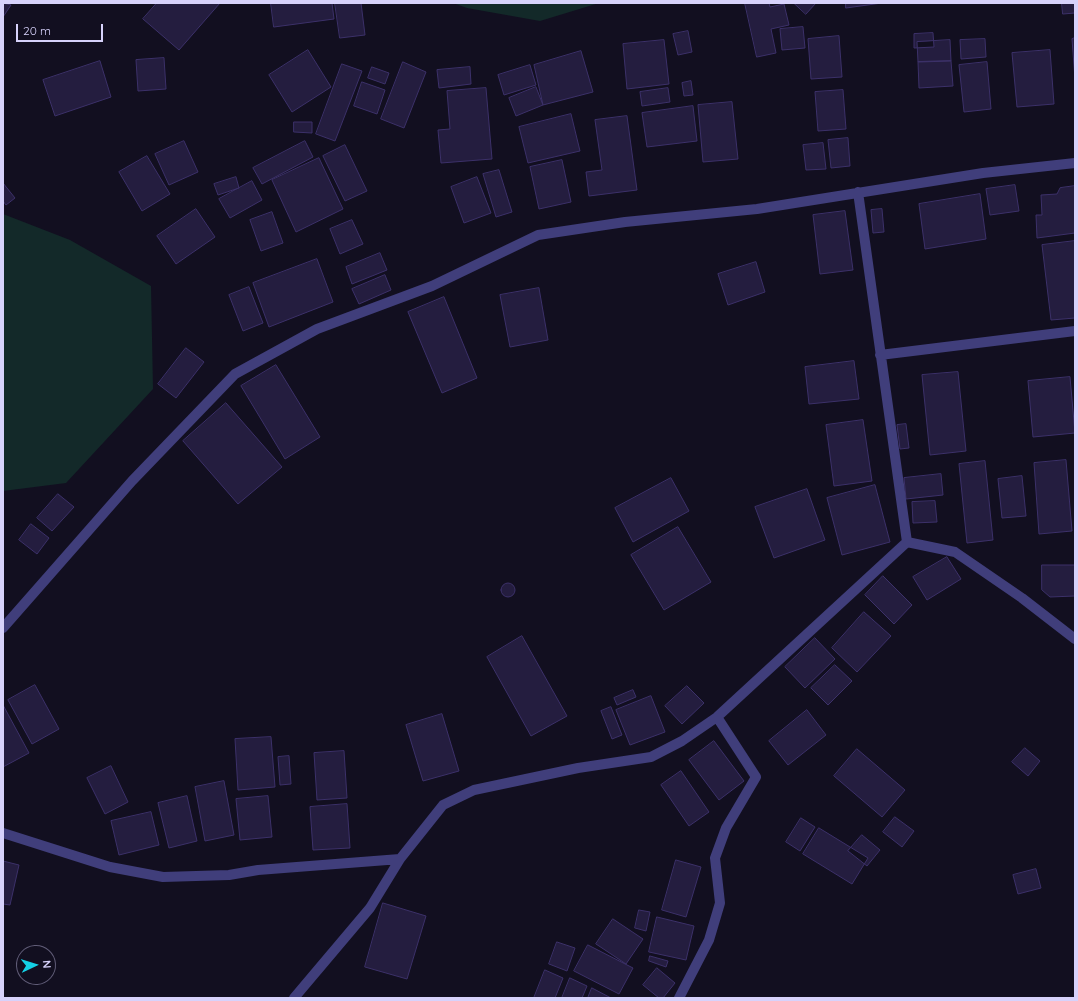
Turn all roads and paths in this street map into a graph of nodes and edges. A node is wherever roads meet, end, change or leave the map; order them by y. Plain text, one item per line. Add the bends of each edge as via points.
1 (1075, 163) edge
2 (858, 192) junction
3 (1075, 331) edge
4 (880, 355) junction
5 (907, 542) junction
6 (3, 628) edge
7 (1075, 639) edge
8 (717, 717) junction
9 (3, 833) edge
10 (400, 859) junction
11 (294, 998) edge
12 (679, 998) edge

1 - 2 street via 983,173
2 - 4 street
2 - 6 street via 757,208 625,222 538,235 432,286 317,329 235,374 132,481
3 - 4 street
4 - 5 street
5 - 7 street via 955,552 1022,598
5 - 8 street
8 - 10 street via 682,741 651,757 578,768 474,790 443,805
8 - 12 street via 756,776 726,828 715,858 720,903 709,940
9 - 10 street via 110,867 164,877 229,875 258,870
10 - 11 street via 370,908

